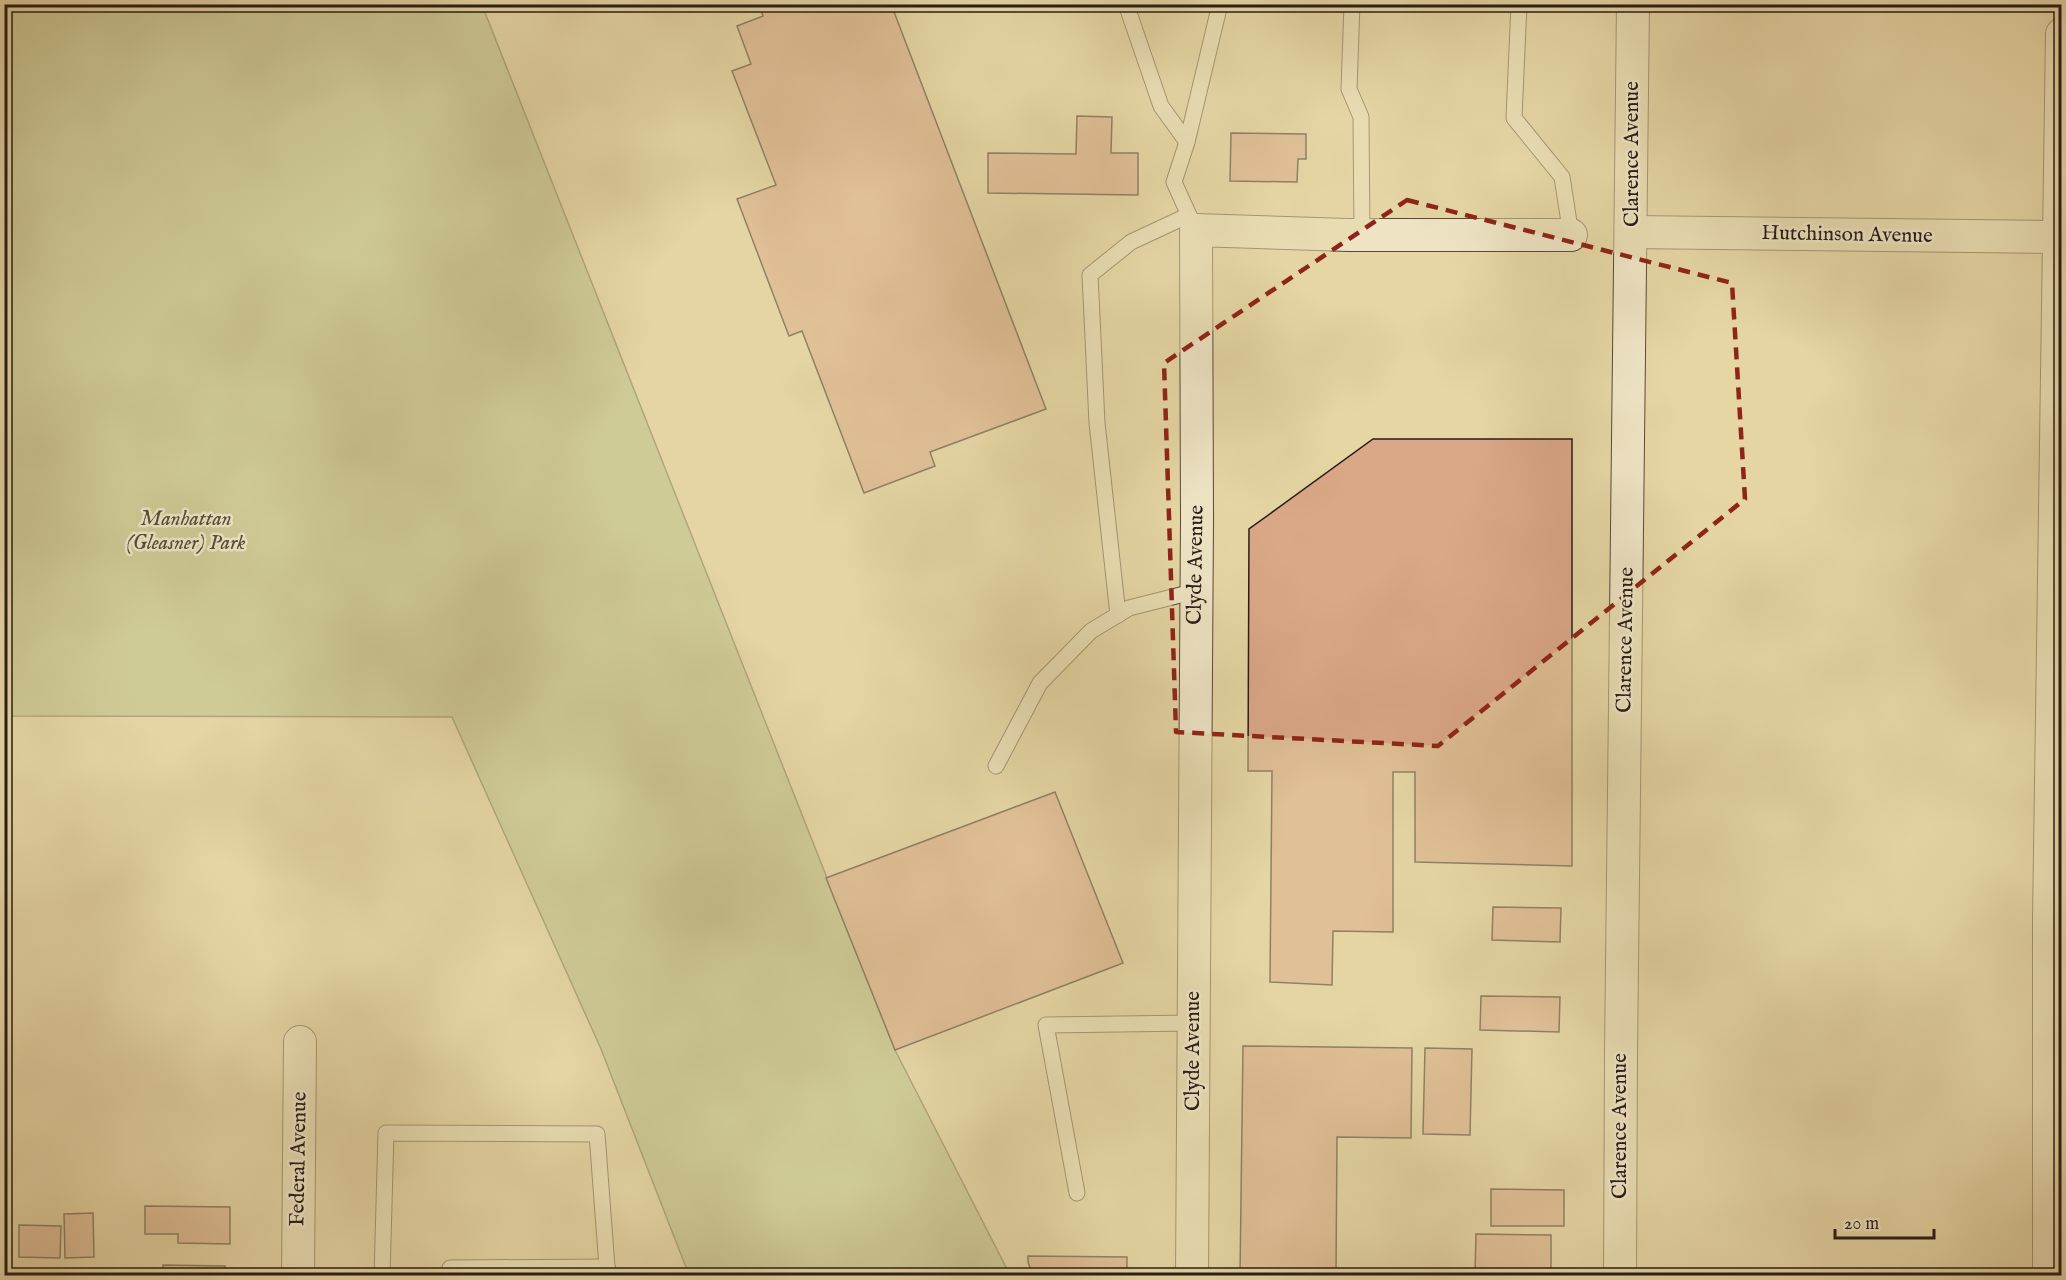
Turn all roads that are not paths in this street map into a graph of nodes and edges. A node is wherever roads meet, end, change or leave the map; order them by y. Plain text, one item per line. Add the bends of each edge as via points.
1 (1126, 4) edge
2 (1220, 4) edge
3 (1352, 4) edge
4 (1519, 4) edge
5 (1633, 4) edge
6 (2061, 34) edge
7 (1187, 142) junction
8 (1192, 223) junction
9 (1632, 232) junction
10 (1362, 235) junction
11 (1571, 235) joint
12 (2060, 237) edge
13 (1196, 591) junction
14 (1118, 615) junction
15 (996, 766) dead end
16 (1193, 1023) junction
17 (300, 1042) dead end
18 (1077, 1193) dead end
19 (450, 1268) dead end
20 (609, 1271) edge
21 (298, 1275) edge
22 (382, 1275) edge
23 (1192, 1275) edge
24 (1620, 1275) edge
25 (2049, 1275) edge

1 - 7 lane via 1161,106
2 - 7 lane
3 - 10 lane via 1349,89 1361,117
4 - 11 lane via 1514,118 1562,177
5 - 9 street, Clarence Avenue
6 - 12 street
7 - 8 lane via 1174,182
8 - 10 street
8 - 13 street, Clyde Avenue
8 - 14 lane via 1131,242 1090,275 1097,423
9 - 12 street, Hutchinson Avenue
9 - 24 street, Clarence Avenue
10 - 11 street
12 - 25 street via 2049,920
13 - 14 lane via 1129,608
13 - 16 street, Clyde Avenue
14 - 15 lane via 1091,631 1040,683
16 - 18 lane via 1046,1025
16 - 23 street, Clyde Avenue
17 - 21 street, Federal Avenue
19 - 20 lane
20 - 22 lane via 597,1134 386,1133

